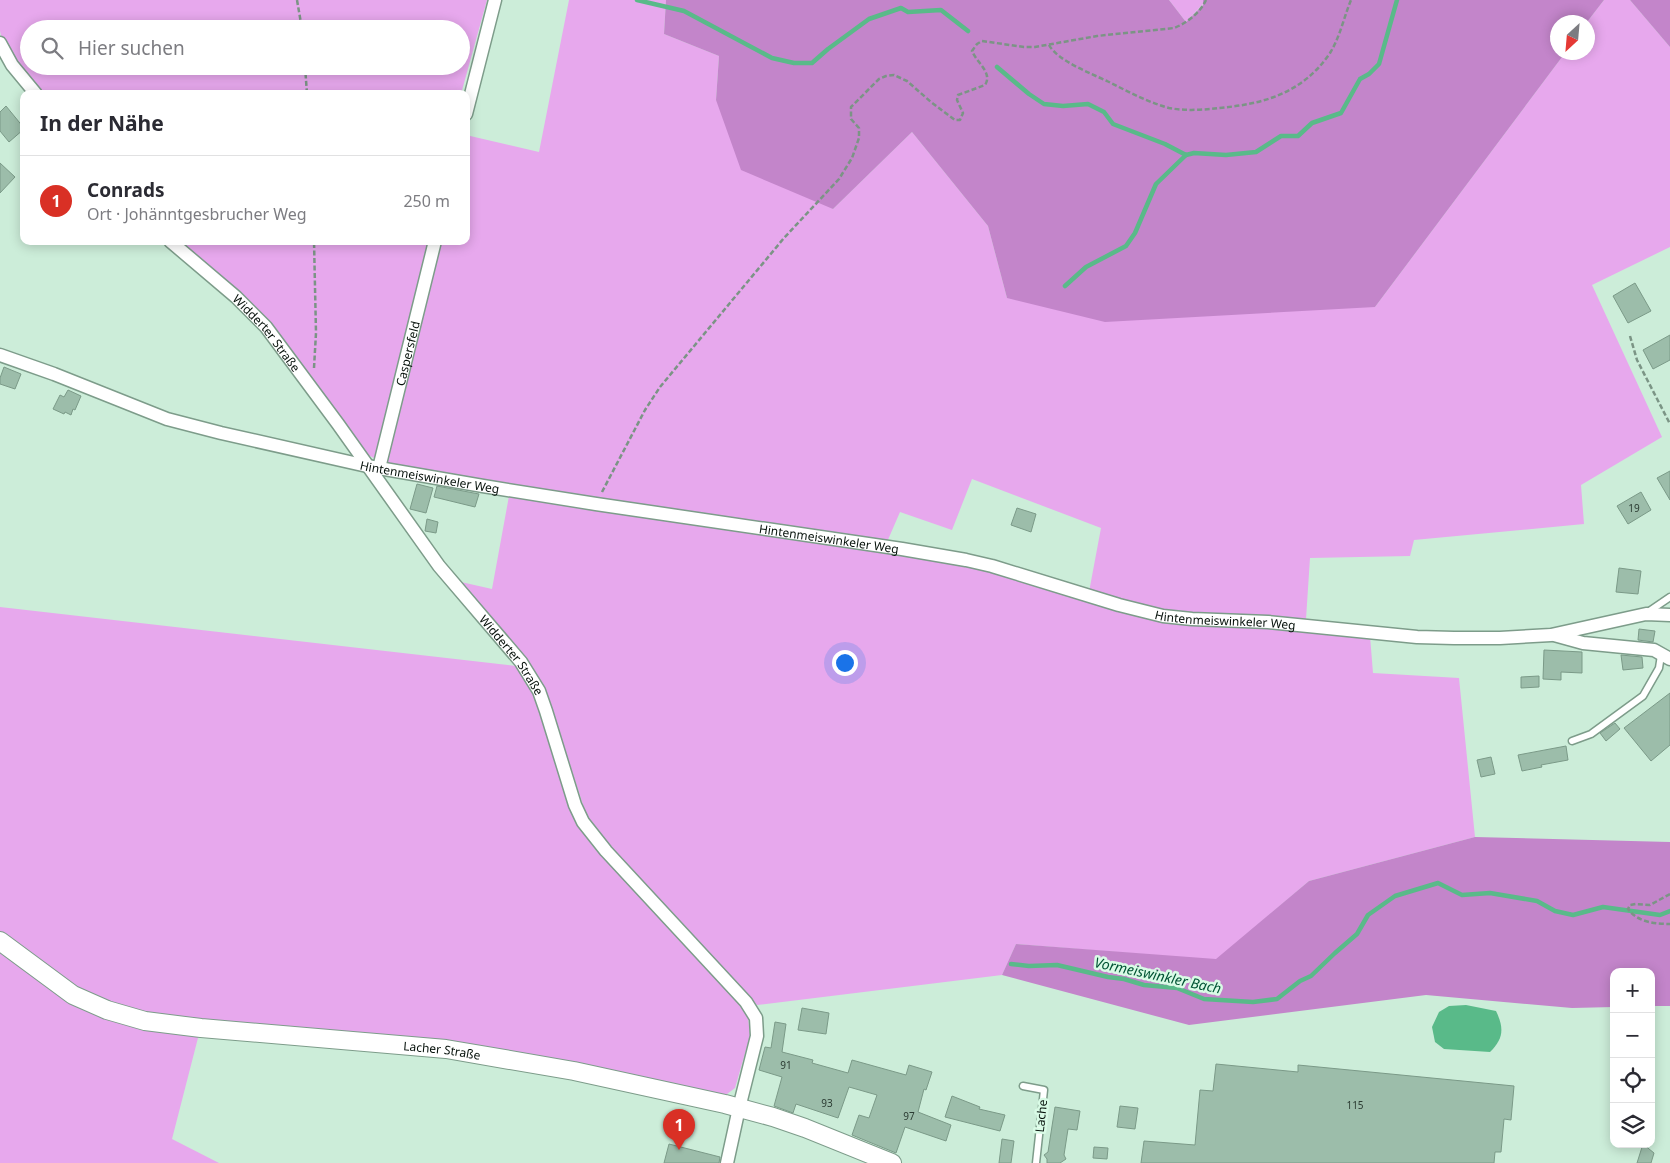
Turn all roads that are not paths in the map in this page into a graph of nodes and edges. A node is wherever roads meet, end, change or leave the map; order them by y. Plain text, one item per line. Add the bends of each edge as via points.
1 (494, 0) edge
2 (0, 44) edge
3 (20, 75) edge
4 (20, 75) edge
5 (33, 90) edge
6 (470, 98) edge
7 (175, 245) edge
8 (434, 245) edge
9 (0, 355) edge
10 (373, 467) junction
11 (1670, 597) edge
12 (1646, 614) junction
13 (1670, 615) edge
14 (1551, 634) junction
15 (1666, 657) edge
16 (1572, 741) dead end
17 (0, 941) edge
18 (1023, 1086) dead end
19 (739, 1108) junction
20 (727, 1163) edge
21 (892, 1163) edge
22 (1036, 1163) edge

1 - 6 street
2 - 4 street
3 - 5 street
7 - 10 street, Widderter Straße via 253,313
8 - 10 street, Caspersfeld
9 - 10 street, Hintenmeiswinkeler Weg via 193,427
10 - 14 street, Hintenmeiswinkeler Weg via 959,558 1170,617 1268,622 1436,638
10 - 19 street, Widderter Straße via 439,566 527,672 546,711 583,822 754,1012 757,1036
11 - 12 lane
12 - 13 street, Hintenmeiswinkeler Weg
12 - 14 street, Hintenmeiswinkeler Weg
14 - 15 street via 1583,643 1649,648
15 - 16 lane via 1643,696 1591,734
17 - 19 street, Lacher Straße via 73,995 107,1010 145,1021 446,1049 574,1071
18 - 22 lane, Lache via 1044,1090
19 - 20 street, Widderter Straße
19 - 21 street, Lacher Straße via 805,1128

